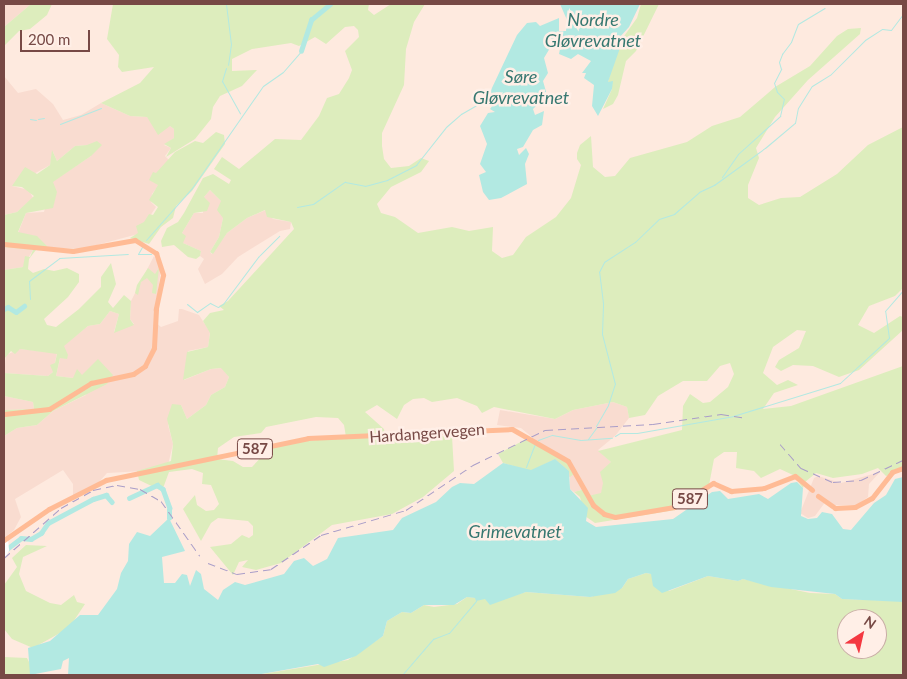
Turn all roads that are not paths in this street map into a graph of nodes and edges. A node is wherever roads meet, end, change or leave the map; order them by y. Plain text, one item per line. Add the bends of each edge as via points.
1 (4, 244) edge
2 (4, 414) edge
3 (903, 468) edge
4 (812, 490) dead end
5 (818, 496) dead end
6 (6, 544) edge
7 (4, 556) edge

1 - 2 main road via 74,251 135,240 149,246 158,257 163,275 154,351 142,368 91,383 49,409
3 - 5 main road via 892,472 872,498 855,507 835,508
4 - 6 main road, Hardangervegen / 587 via 795,476 764,488 731,491 713,483 674,508 624,517 611,516 593,505 571,464 519,430 501,428 278,442 186,465 106,480 48,509
6 - 7 street

